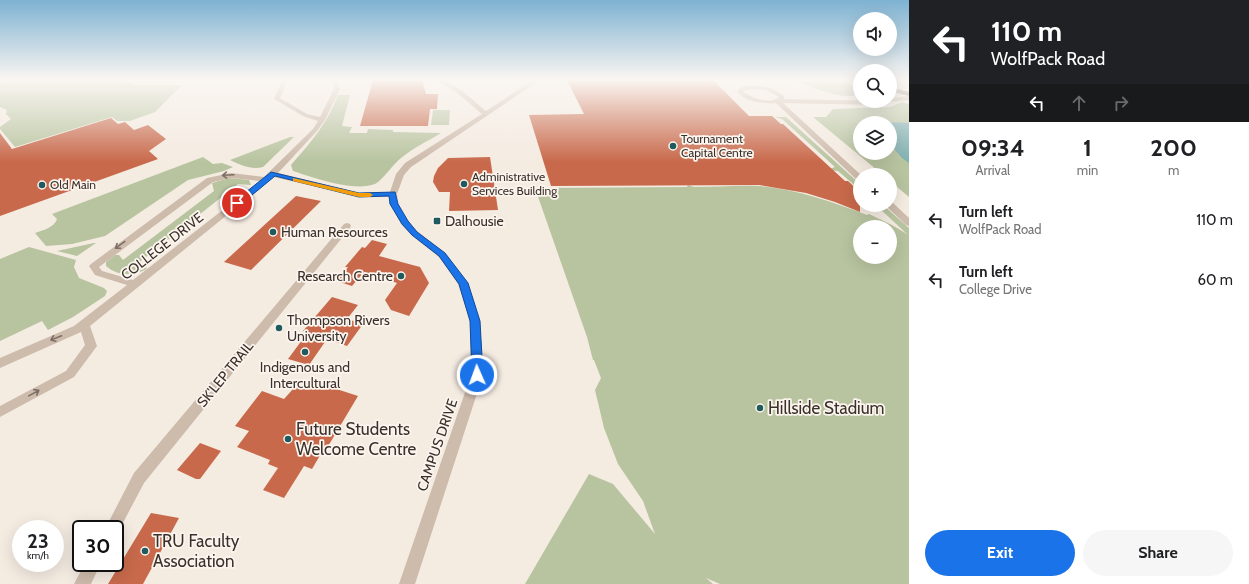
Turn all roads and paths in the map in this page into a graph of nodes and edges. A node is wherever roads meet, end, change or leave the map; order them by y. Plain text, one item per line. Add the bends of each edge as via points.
1 (291, 107) edge
2 (328, 107) edge
3 (478, 107) edge
4 (496, 107) edge
5 (786, 107) edge
6 (486, 114) junction
7 (322, 120) junction
8 (853, 171) edge
9 (270, 177) junction
10 (393, 194) junction
11 (897, 212) edge
12 (909, 223) edge
13 (348, 226) dead end
14 (134, 284) junction
15 (84, 324) junction
16 (0, 363) edge
17 (0, 412) edge
18 (117, 520) edge
19 (88, 572) edge
20 (82, 584) edge
21 (406, 584) edge

1 - 7 street
2 - 7 street, COLLEGE DRIVE
3 - 6 street
4 - 6 street
5 - 8 street
6 - 10 street via 408,166 400,174
7 - 9 street, COLLEGE DRIVE
9 - 10 street via 359,195
9 - 14 street, COLLEGE DRIVE
9 -> 14 street via 230,175 210,180 94,266 98,273
10 - 21 street, CAMPUS DRIVE via 394,204 404,222 442,254 463,283 475,321 477,375
11 - 12 street
13 - 18 street, SK'LEP TRAIL via 139,478
14 - 15 street, COLLEGE DRIVE
15 -> 16 street, COLLEGE DRIVE via 78,329
17 -> 15 street via 70,374 91,346
19 - 20 street

